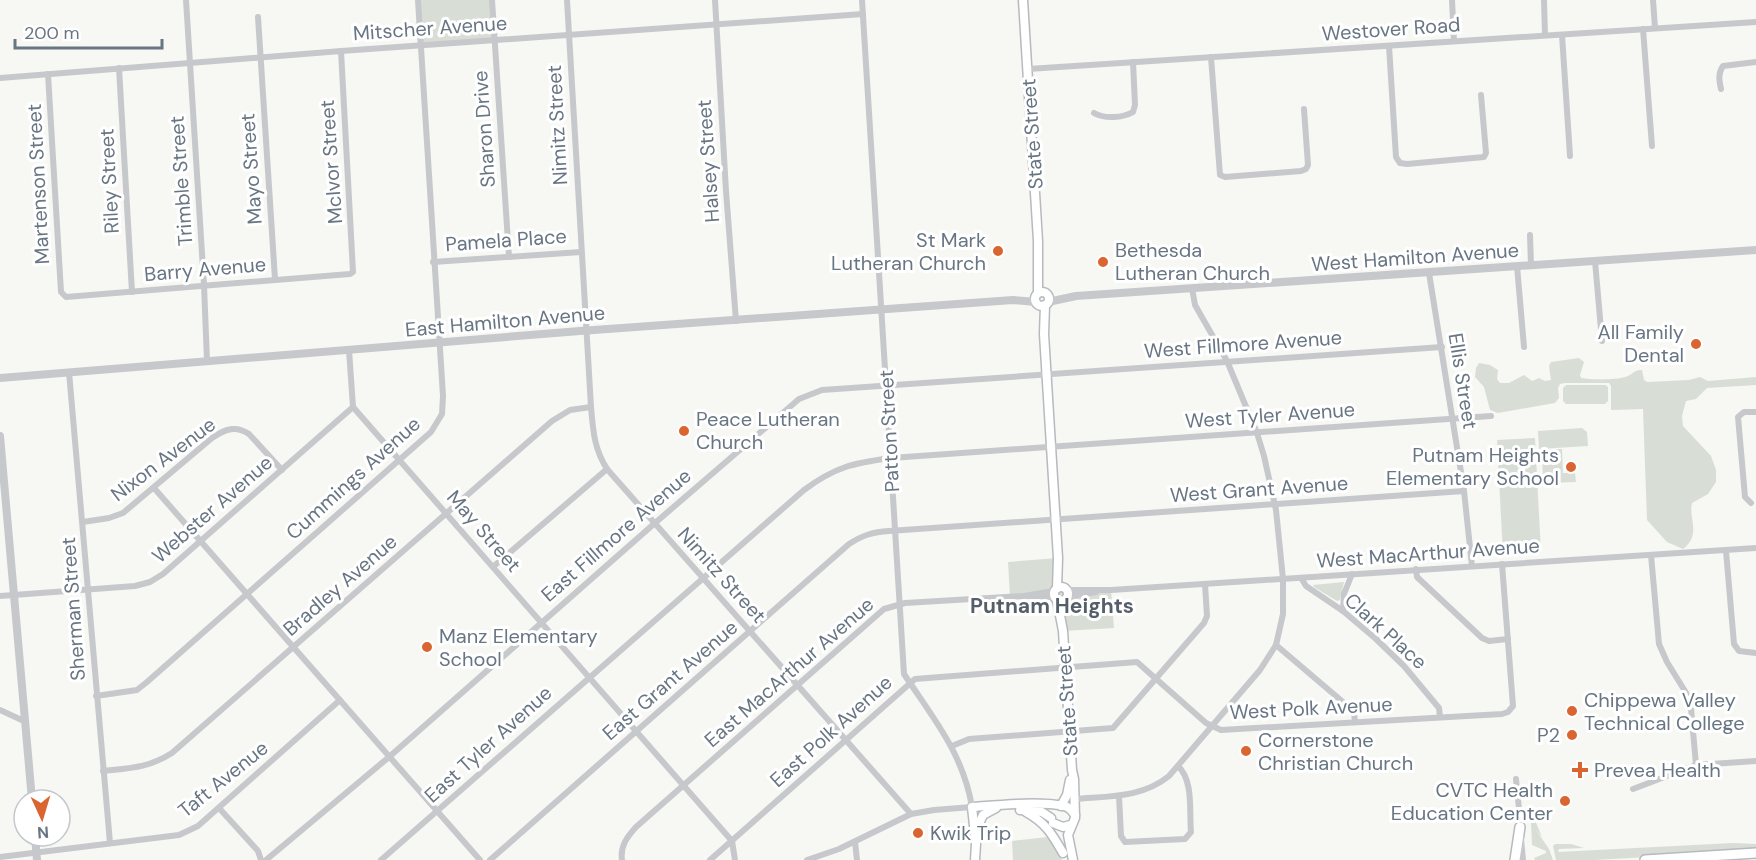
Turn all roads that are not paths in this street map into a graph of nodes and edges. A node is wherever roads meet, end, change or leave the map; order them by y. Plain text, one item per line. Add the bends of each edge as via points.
1 (186, 0) edge
2 (418, 0) edge
3 (492, 0) edge
4 (567, 0) edge
5 (715, 0) edge
6 (862, 0) edge
7 (1023, 0) edge
8 (1452, 0) edge
9 (1544, 0) edge
10 (1653, 0) edge
11 (863, 14) junction
12 (258, 17) dead end
13 (1756, 22) edge
14 (716, 25) junction
15 (1655, 28) junction
16 (1643, 30) junction
17 (569, 34) junction
18 (1562, 34) junction
19 (1545, 35) junction
20 (494, 40) junction
21 (1454, 41) junction
22 (420, 45) junction
23 (1389, 46) junction
24 (341, 51) junction
25 (261, 57) junction
26 (1211, 57) junction
27 (1132, 62) junction
28 (190, 63) junction
29 (1756, 63) edge
30 (119, 68) junction
31 (1028, 69) junction
32 (48, 74) junction
33 (0, 78) edge
34 (1721, 88) dead end
35 (1481, 95) dead end
36 (1304, 109) dead end
37 (1094, 113) dead end
38 (1652, 146) dead end
39 (1570, 156) dead end
40 (1530, 235) dead end
41 (1756, 250) edge
42 (581, 252) junction
43 (509, 257) junction
44 (1595, 261) junction
45 (433, 262) junction
46 (1531, 265) junction
47 (1517, 266) junction
48 (354, 272) joint
49 (1429, 273) junction
50 (275, 279) junction
51 (204, 285) junction
52 (1192, 288) junction
53 (61, 292) joint
54 (132, 292) junction
55 (1042, 299) junction
56 (882, 310) junction
57 (736, 321) junction
58 (586, 331) junction
59 (1602, 340) dead end
60 (438, 343) junction
61 (1442, 347) junction
62 (1524, 347) dead end
63 (349, 351) junction
64 (207, 361) junction
65 (1227, 362) junction
66 (69, 372) junction
67 (1046, 374) junction
68 (0, 378) edge
69 (886, 386) junction
70 (353, 407) junction
71 (591, 407) junction
72 (1756, 412) edge
73 (1491, 416) dead end
74 (1453, 419) junction
75 (1257, 433) junction
76 (0, 436) edge
77 (1051, 447) junction
78 (891, 458) junction
79 (400, 460) junction
80 (607, 469) junction
81 (282, 470) junction
82 (154, 488) junction
83 (1464, 491) junction
84 (1751, 503) dead end
85 (1275, 504) junction
86 (447, 513) junction
87 (1056, 519) junction
88 (83, 522) junction
89 (655, 523) junction
90 (895, 530) junction
91 (201, 541) junction
92 (1756, 548) edge
93 (1725, 550) junction
94 (1651, 555) junction
95 (1502, 564) junction
96 (494, 566) junction
97 (1472, 566) junction
98 (1416, 569) junction
99 (1352, 574) junction
100 (702, 578) junction
101 (1301, 578) junction
102 (1283, 579) junction
103 (1205, 584) junction
104 (87, 590) junction
105 (248, 594) junction
106 (1061, 594) junction
107 (14, 595) junction
108 (0, 596) edge
109 (899, 604) junction
110 (1343, 611) junction
111 (542, 622) junction
112 (751, 632) junction
113 (1508, 639) junction
114 (1276, 645) junction
115 (294, 647) junction
116 (1756, 654) edge
117 (1065, 668) junction
118 (589, 677) junction
119 (1156, 678) junction
120 (910, 683) junction
121 (798, 685) junction
122 (96, 696) junction
123 (340, 700) junction
124 (0, 710) edge
125 (1440, 717) junction
126 (26, 722) junction
127 (1355, 722) junction
128 (1211, 727) junction
129 (637, 731) junction
130 (1069, 732) junction
131 (846, 740) junction
132 (952, 746) junction
133 (389, 757) junction
134 (1756, 761) edge
135 (1696, 765) junction
136 (1178, 766) junction
137 (1072, 770) junction
138 (102, 771) junction
139 (1516, 778) dead end
140 (685, 785) junction
141 (31, 788) edge
142 (1633, 789) dead end
143 (1119, 796) junction
144 (1075, 799) junction
145 (1003, 806) junction
146 (1060, 806) junction
147 (972, 807) junction
148 (219, 808) junction
149 (1021, 810) junction
150 (438, 811) junction
151 (911, 814) junction
152 (1075, 815) junction
153 (1052, 820) junction
154 (1071, 825) junction
155 (1520, 827) junction
156 (975, 834) junction
157 (732, 841) junction
158 (855, 842) junction
159 (110, 843) junction
160 (1756, 853) edge
161 (0, 857) edge
162 (37, 857) edge
163 (1064, 857) edge
164 (261, 860) edge
165 (266, 860) edge
166 (381, 860) edge
167 (480, 860) edge
168 (490, 860) edge
169 (622, 860) edge
170 (710, 860) edge
171 (735, 860) edge
172 (807, 860) edge
173 (857, 860) edge
174 (977, 860) edge
175 (1074, 860) edge
176 (1515, 860) edge
177 (1523, 860) edge
178 (1646, 860) edge

1 - 28 street, Trimble Street
2 - 22 street, Cummings Avenue
3 - 20 street, Sharon Drive
4 - 17 street, Nimitz Street
5 - 14 street, Halsey Street
6 - 11 street, Patton Street
7 - 31 main road, State Street
8 - 21 street
9 - 19 street
10 - 15 street
11 - 14 street, Mitscher Avenue
11 - 56 street, Patton Street
12 - 25 street, Mayo Street
13 - 15 street, Westover Road
14 - 17 street, Mitscher Avenue
14 - 57 street, Halsey Street
15 - 16 street, Westover Road
16 - 18 street, Westover Road
16 - 38 street
17 - 20 street, Mitscher Avenue
17 - 42 street, Nimitz Street
18 - 19 street, Westover Road
18 - 39 street
19 - 21 street, Westover Road
20 - 22 street, Mitscher Avenue
20 - 43 street, Sharon Drive
21 - 23 street, Westover Road
22 - 24 street, Mitscher Avenue
22 - 45 street, Cummings Avenue
23 - 26 street, Westover Road
23 - 35 street via 1396,157 1400,163 1484,157
24 - 25 street, Mitscher Avenue
24 - 48 street, McIvor Street
25 - 28 street, Mitscher Avenue
25 - 50 street, Mayo Street
26 - 27 street, Westover Road
26 - 36 street via 1220,175 1306,169
27 - 31 street, Westover Road
27 - 37 street via 1136,105 1133,112 1103,117
28 - 30 street, Mitscher Avenue
28 - 51 street, Trimble Street
29 - 34 street via 1723,66
30 - 32 street, Mitscher Avenue
30 - 54 street, Riley Street
31 - 55 main road, State Street via 1040,268 1037,276
32 - 33 street, Mitscher Avenue
32 - 53 street, Martenson Street
40 - 46 street
41 - 44 street, West Hamilton Avenue
42 - 43 street, Pamela Place
42 - 58 street, Nimitz Street
43 - 45 street, Pamela Place
44 - 46 street, West Hamilton Avenue
44 - 59 street
45 - 60 street, Cummings Avenue
46 - 47 street, West Hamilton Avenue
47 - 49 street, West Hamilton Avenue
47 - 62 street
48 - 50 street, Barry Avenue
49 - 52 street, West Hamilton Avenue
49 - 61 street, Ellis Street
50 - 51 street, Barry Avenue
51 - 54 street, Barry Avenue
51 - 64 street, Trimble Street
52 - 55 street, West Hamilton Avenue
52 - 65 street via 1195,305
53 - 54 street, Barry Avenue via 66,297
55 - 56 street, East Hamilton Avenue
55 - 67 main road, State Street
56 - 57 street, East Hamilton Avenue
56 - 69 street, Patton Street
57 - 58 street, East Hamilton Avenue
58 - 60 street, East Hamilton Avenue
58 - 71 street, Nimitz Street
60 - 63 street, East Hamilton Avenue
60 - 79 street, Cummings Avenue via 442,414 431,432
61 - 65 street, West Fillmore Avenue
61 - 74 street, Ellis Street
63 - 64 street, East Hamilton Avenue
63 - 70 street
64 - 66 street, East Hamilton Avenue
65 - 67 street, West Fillmore Avenue
65 - 75 street
66 - 68 street, East Hamilton Avenue
66 - 88 street, Sherman Street
67 - 69 street, East Fillmore Avenue
67 - 77 main road, State Street
69 - 78 street, Patton Street
69 - 89 street, East Fillmore Avenue via 822,390 799,399
70 - 79 street, May Street
70 - 81 street, Webster Avenue
71 - 80 street, Nimitz Street via 594,441
71 - 86 street, Bradley Avenue via 570,410 552,421
72 - 84 street via 1744,412 1738,417 1745,497
73 - 74 street, West Tyler Avenue
74 - 75 street, West Tyler Avenue
74 - 83 street, Ellis Street
75 - 77 street, West Tyler Avenue
75 - 85 street
76 - 107 street
77 - 78 street, East Tyler Avenue
77 - 87 main road, State Street
78 - 90 street, Patton Street
78 - 100 street, East Tyler Avenue via 854,463 824,475
79 - 86 street, May Street
79 - 105 street, Cummings Avenue
80 - 89 street, Nimitz Street
80 - 96 street
81 - 82 street, Nixon Avenue via 249,434 227,429
81 - 91 street, Webster Avenue
82 - 88 street, Nixon Avenue via 123,513
82 - 91 street
83 - 85 street, West Grant Avenue
83 - 97 street, Ellis Street
85 - 87 street, West Grant Avenue
85 - 102 street
86 - 96 street, May Street
86 - 115 street, Bradley Avenue
87 - 90 street, East Grant Avenue
87 - 106 main road, State Street
88 - 104 street, Sherman Street
89 - 100 street, Nimitz Street
89 - 111 street, East Fillmore Avenue
90 - 109 street, Patton Street
90 - 112 street, East Grant Avenue via 873,532 849,544
91 - 104 street, Webster Avenue via 150,582
91 - 105 street
92 - 93 street, West MacArthur Avenue
93 - 94 street, West MacArthur Avenue
93 - 116 street via 1734,644 1739,651
94 - 95 street, West MacArthur Avenue
94 - 135 street via 1659,644 1688,696
95 - 97 street, West MacArthur Avenue
95 - 113 street
96 - 111 street, May Street
97 - 98 street, West MacArthur Avenue
98 - 99 street, West MacArthur Avenue
98 - 113 street via 1417,577 1482,638
99 - 101 street, West MacArthur Avenue
99 - 110 street via 1344,594
100 - 112 street, Nimitz Street
100 - 118 street, East Tyler Avenue
101 - 102 street, West MacArthur Avenue
101 - 110 street, Clark Place via 1306,586
102 - 103 street, West MacArthur Avenue
102 - 114 street via 1284,614
103 - 106 street, West MacArthur Avenue
103 - 119 street via 1204,623
104 - 107 street, Webster Avenue
104 - 122 street, Sherman Street
105 - 115 street
105 - 122 street, Cummings Avenue via 137,690
106 - 109 street, East MacArthur Avenue
106 - 117 main road, State Street
107 - 108 street, Webster Avenue
107 - 126 street
109 - 120 street, Patton Street via 904,674
109 - 121 street, East MacArthur Avenue via 884,609
110 - 125 street, Clark Place via 1404,666 1439,708
111 - 118 street, May Street
111 - 133 street, East Fillmore Avenue
112 - 121 street, Nimitz Street
112 - 129 street, East Grant Avenue
113 - 125 street, West Polk Avenue via 1511,709 1502,714
114 - 127 street via 1350,708
114 - 128 street
115 - 123 street
115 - 138 street, Bradley Avenue via 172,753 156,763
117 - 119 street, West Polk Avenue via 1137,662
117 - 120 street, East Polk Avenue via 915,679
117 - 130 main road, State Street
118 - 129 street, May Street
118 - 150 street, East Tyler Avenue
119 - 128 street, West Polk Avenue
119 - 130 street via 1113,728
120 - 131 street, East Polk Avenue
120 - 132 street, Patton Street
121 - 131 street, Nimitz Street
121 - 140 street, East MacArthur Avenue
122 - 138 street, Sherman Street
123 - 133 street
123 - 148 street, Taft Avenue
124 - 126 street
125 - 127 street, West Polk Avenue
126 - 141 street
127 - 128 street, West Polk Avenue via 1221,730
128 - 136 street
129 - 140 street, May Street
129 - 168 street, East Grant Avenue
130 - 132 street via 969,739
130 - 137 main road, State Street
131 - 151 street, Nimitz Street
131 - 157 street, East Polk Avenue
132 - 147 street, Patton Street via 964,772
133 - 150 street
133 - 165 street, East Fillmore Avenue
134 - 135 street
135 - 142 street
136 - 143 street via 1155,786
136 - 143 street via 1187,780 1191,832 1188,838 1125,842 1121,836
137 - 144 main road, State Street
137 - 146 main road, State Street via 1067,795
138 - 159 street, Sherman Street
139 - 155 street
140 - 157 street, May Street
140 - 169 street, East MacArthur Avenue via 625,840
143 - 144 street
144 - 152 main road, State Street
145 - 146 main road
145 - 147 main road
145 - 149 main road
145 - 156 main road via 983,815
146 - 152 main road via 1071,809
146 - 153 main road via 1053,811
147 - 151 street
147 - 156 main road, Patton Street
148 - 159 street, Taft Avenue via 198,826 179,835
148 - 164 street via 258,850
149 - 153 main road via 1042,812
149 - 163 main road via 1041,821
150 - 166 street, East Tyler Avenue
150 - 167 street
151 - 158 street
152 - 154 main road
153 - 154 main road via 1063,827
153 - 163 main road
154 - 175 main road via 1068,839
155 - 176 main road
155 - 177 street
156 - 174 main road, Patton Street
157 - 170 street, East Polk Avenue
157 - 171 street
158 - 172 street
158 - 173 street
159 - 162 street, Taft Avenue
160 - 178 main road
161 - 162 street, Taft Avenue

